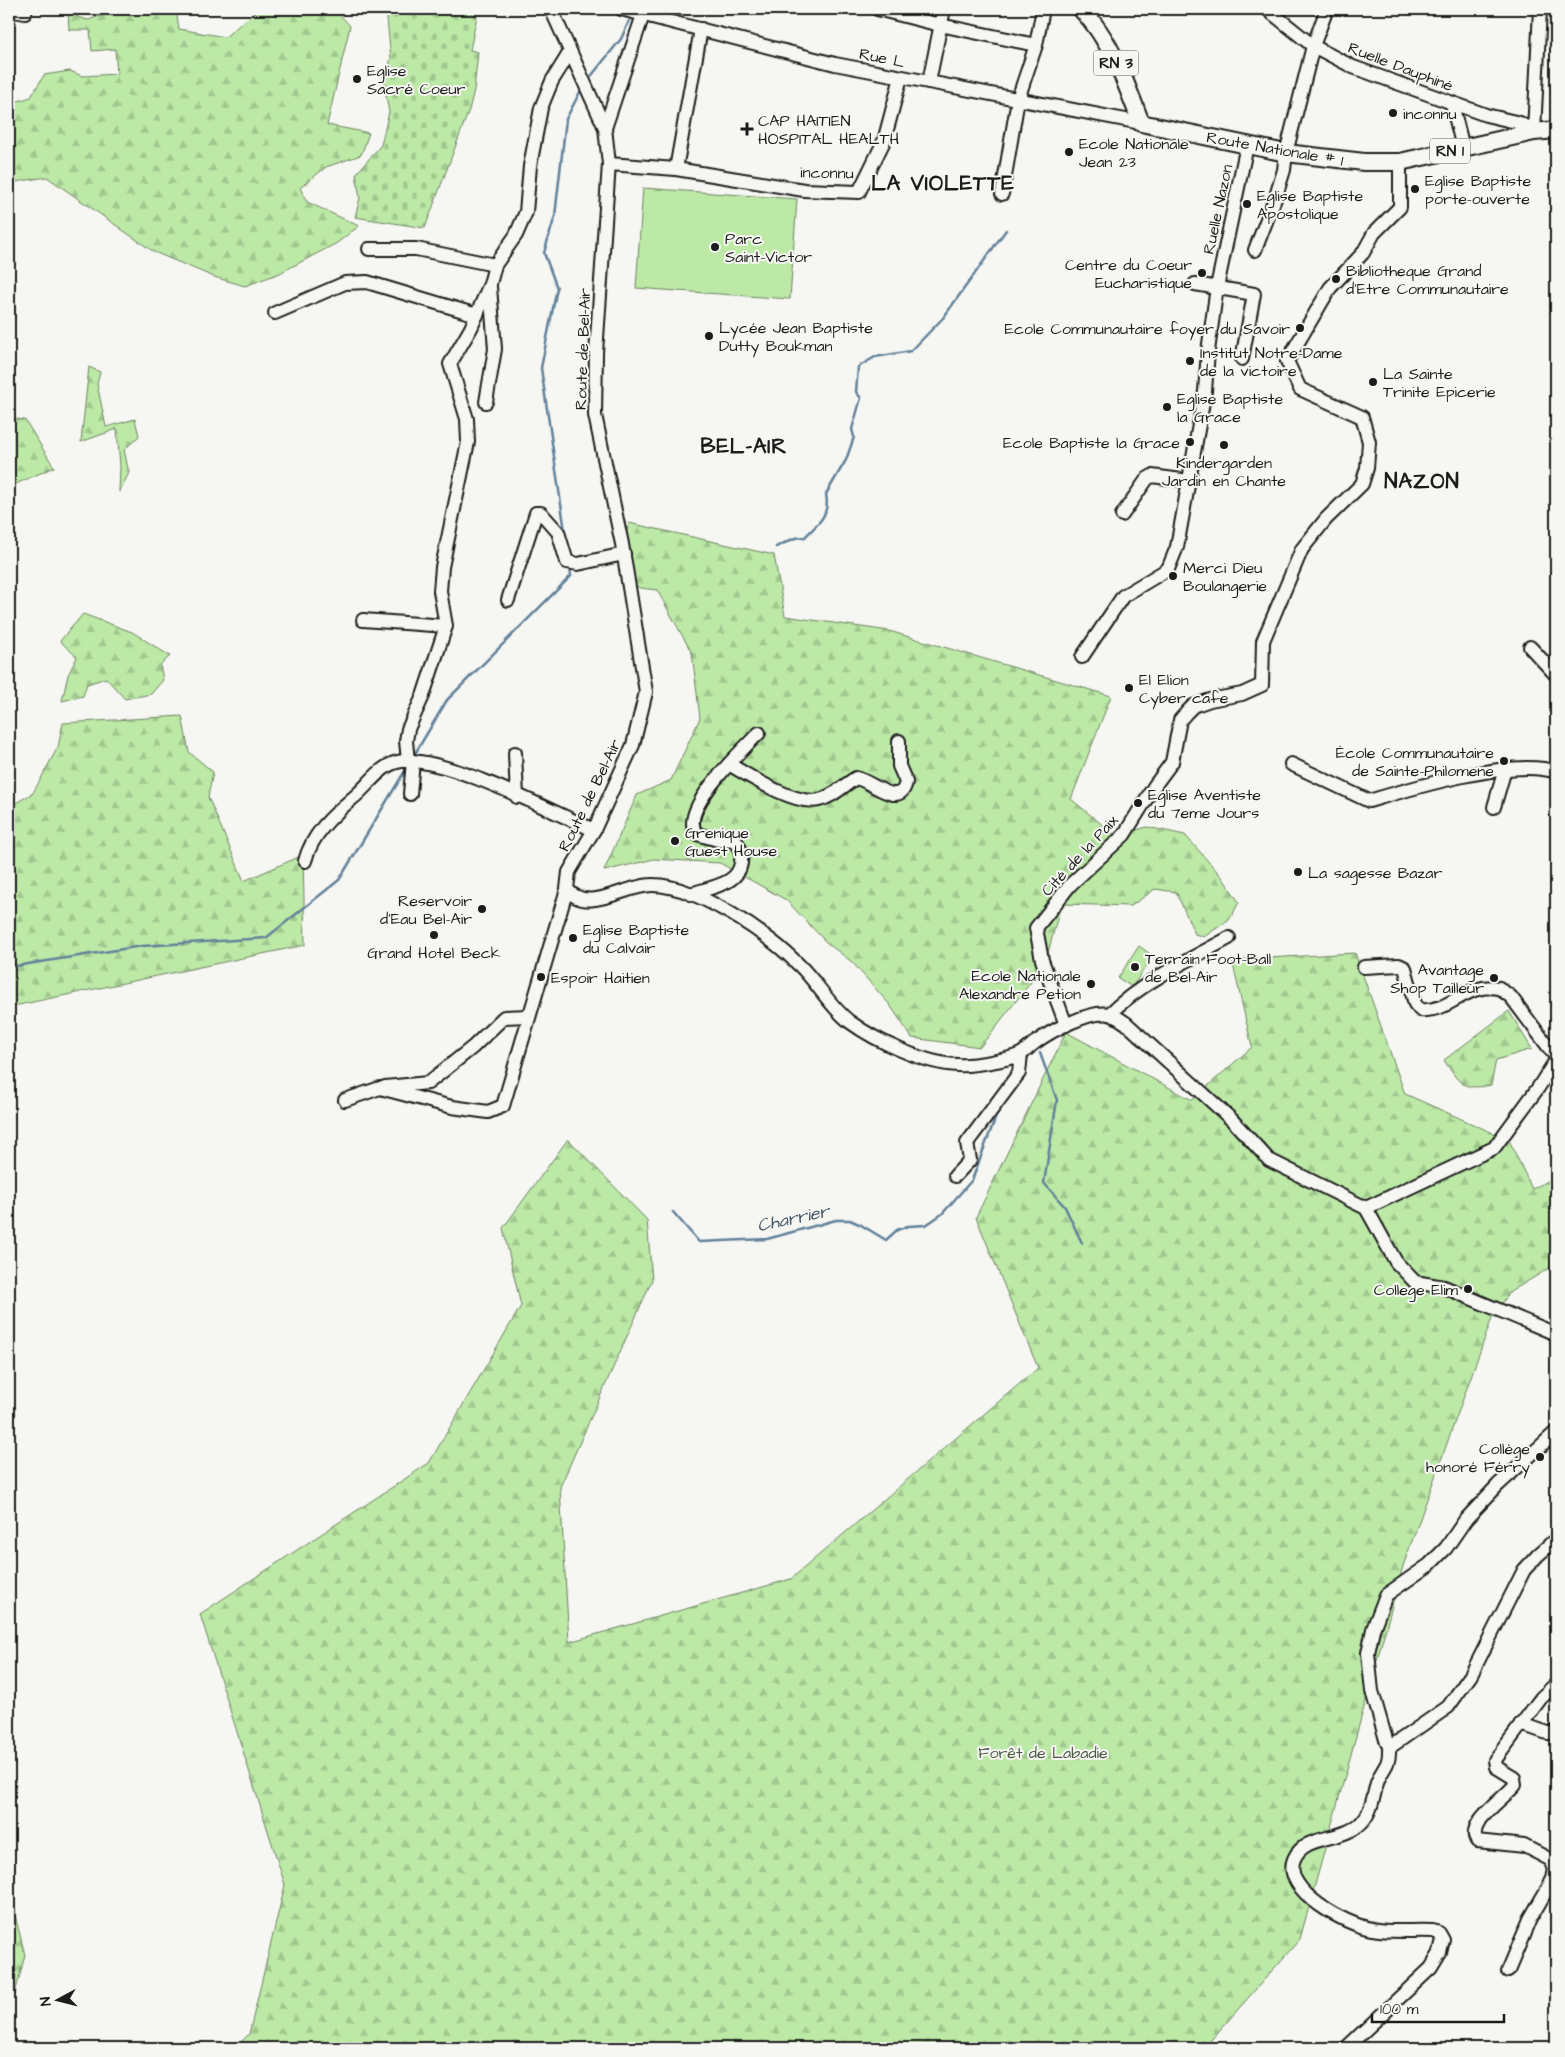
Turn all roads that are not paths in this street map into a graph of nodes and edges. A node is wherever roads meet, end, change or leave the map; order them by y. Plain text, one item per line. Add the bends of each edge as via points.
1 (551, 9) edge
2 (621, 9) edge
3 (877, 9) edge
4 (944, 9) edge
5 (1044, 9) edge
6 (1082, 9) edge
7 (1267, 9) edge
8 (1327, 9) edge
9 (1540, 9) edge
10 (9, 10) edge
11 (25, 11) edge
12 (644, 11) edge
13 (940, 25) junction
14 (701, 29) junction
15 (1036, 45) junction
16 (1313, 46) junction
17 (570, 52) junction
18 (901, 77) junction
19 (929, 82) junction
20 (1018, 99) junction
21 (1452, 104) junction
22 (1141, 123) junction
23 (605, 128) junction
24 (1556, 130) edge
25 (1534, 132) junction
26 (1246, 144) junction
27 (1463, 148) junction
28 (1286, 153) junction
29 (1400, 162) junction
30 (609, 164) junction
31 (676, 169) junction
32 (1002, 194) dead end
33 (369, 249) dead end
34 (1255, 250) dead end
35 (495, 265) junction
36 (490, 284) junction
37 (1195, 284) dead end
38 (1217, 287) junction
39 (275, 313) dead end
40 (477, 315) junction
41 (1242, 359) dead end
42 (486, 402) dead end
43 (1189, 481) junction
44 (1122, 515) dead end
45 (624, 554) junction
46 (508, 600) dead end
47 (363, 620) dead end
48 (446, 626) junction
49 (1530, 647) dead end
50 (1082, 657) dead end
51 (1556, 675) edge
52 (759, 733) dead end
53 (899, 741) dead end
54 (515, 753) dead end
55 (410, 761) junction
56 (729, 764) junction
57 (1291, 764) dead end
58 (1504, 769) junction
59 (1556, 772) edge
60 (410, 794) dead end
61 (517, 797) junction
62 (1494, 807) dead end
63 (594, 830) junction
64 (306, 861) dead end
65 (567, 889) junction
66 (691, 894) junction
67 (1229, 938) dead end
68 (1364, 968) dead end
69 (1109, 1014) junction
70 (528, 1016) junction
71 (1066, 1025) junction
72 (1021, 1054) junction
73 (1556, 1058) edge
74 (380, 1088) junction
75 (345, 1100) dead end
76 (955, 1176) dead end
77 (1366, 1208) junction
78 (1556, 1334) edge
79 (1556, 1432) edge
80 (1556, 1539) edge
81 (1556, 1684) edge
82 (1521, 1724) junction
83 (1556, 1733) edge
84 (1389, 1745) junction
85 (1508, 1971) dead end
86 (1346, 2048) edge

1 - 17 street, Route de Bel-Air
2 - 12 street, Rue L
3 - 13 street
4 - 13 street
5 - 15 street
6 - 22 main road, RN 3 via 1109,50 1129,89
7 - 16 street, Ruelle Dauphiné
8 - 16 street
9 - 25 street
10 - 11 street
12 - 14 street, Rue L
12 - 23 street
13 - 15 street
13 - 19 street
14 - 18 street, Rue L via 835,64
14 - 31 street
15 - 20 street
16 - 21 street, Ruelle Dauphiné via 1353,67
16 - 28 street
17 - 23 street, Route de Bel-Air
17 - 35 street via 552,81 541,108 530,166 526,212 516,235
18 - 19 street, Rue L
18 - 31 street, inconnu via 884,141 859,192 804,190
19 - 20 street, Rue L
20 - 22 street, Rue L
20 - 32 street
21 - 25 street, Ruelle Dauphiné via 1520,123
21 - 27 street
22 - 26 main road, Route Nationale # 1 / RN 1
23 - 30 street, Route de Bel-Air
24 - 25 main road, Route Nationale # 1 / RN 1
25 - 27 main road, Route Nationale # 1 / RN 1
26 - 28 main road, Route Nationale # 1 / RN 1
26 - 38 street, Ruelle Nazon
27 - 29 main road, Route Nationale # 1 / RN 1
28 - 29 main road, Route Nationale # 1 / RN 1 via 1364,162
28 - 34 street via 1276,196
29 - 71 street, Cité de la Paix via 1400,207 1374,233 1363,253 1330,288 1287,362 1300,389 1362,417 1369,442 1362,484 1326,519 1302,549 1263,640 1262,685 1242,694 1210,700 1187,712 1180,720 1172,762 1124,834 1070,885 1036,928 1042,960
30 - 31 street, inconnu
30 - 45 street, Route de Bel-Air via 595,414
33 - 35 street via 416,248
35 - 36 street
36 - 40 street
36 - 42 street via 495,349
37 - 38 street
38 - 41 street via 1254,294
38 - 43 street, Ruelle Nazon via 1205,392
39 - 40 street via 356,281
40 - 48 street via 450,364 466,419 468,442 442,567 440,591
43 - 44 street via 1152,476
43 - 50 street, Ruelle Nazon via 1177,547 1168,569 1123,596
45 - 46 street via 569,563 558,532 541,513 536,513
45 - 63 street, Route de Bel-Air via 646,692 633,745
47 - 48 street
48 - 55 street via 423,696 408,729
49 - 51 street
52 - 56 street
53 - 56 street via 900,766 906,782 895,796 856,778 822,799 807,800 784,794
54 - 61 street
55 - 60 street
55 - 61 street via 442,766
55 - 64 street via 388,766 337,812 314,838
56 - 66 street via 698,805 692,825 697,834 736,841 742,854 740,871 736,878
57 - 58 street via 1369,800 1416,786
58 - 59 street via 1525,767
58 - 62 street
61 - 63 street
63 - 65 street, Route de Bel-Air via 569,872
65 - 66 street via 572,896 582,900 652,885
65 - 70 street, Route de Bel-Air
66 - 72 street via 762,933 799,964 848,1021 886,1043 958,1065
67 - 69 street via 1171,967
68 - 73 street via 1399,965 1405,968 1415,1004 1420,1010 1442,1007 1471,990 1500,988 1511,997
69 - 71 street
69 - 77 street via 1126,1023 1232,1120 1269,1160
70 - 74 street via 504,1018 428,1083
70 - 74 street, Route de Bel-Air via 500,1108 488,1112 452,1107
71 - 72 street
72 - 76 street via 1020,1074 967,1143 970,1160
73 - 77 street via 1494,1148
74 - 75 street
77 - 78 street via 1396,1262 1415,1282 1444,1287
79 - 84 street via 1498,1484 1440,1554 1386,1595 1368,1653 1372,1691
80 - 84 street via 1524,1570 1471,1675 1448,1707
81 - 82 street
82 - 83 street
82 - 85 street via 1495,1763 1497,1768 1514,1778 1515,1785 1475,1828 1475,1838 1481,1843 1524,1846 1551,1860 1556,1874 1530,1918
84 - 86 street via 1390,1762 1382,1773 1372,1805 1362,1822 1335,1838 1312,1841 1294,1858 1293,1871 1305,1895 1339,1916 1371,1929 1439,1932 1443,1940 1431,1968

